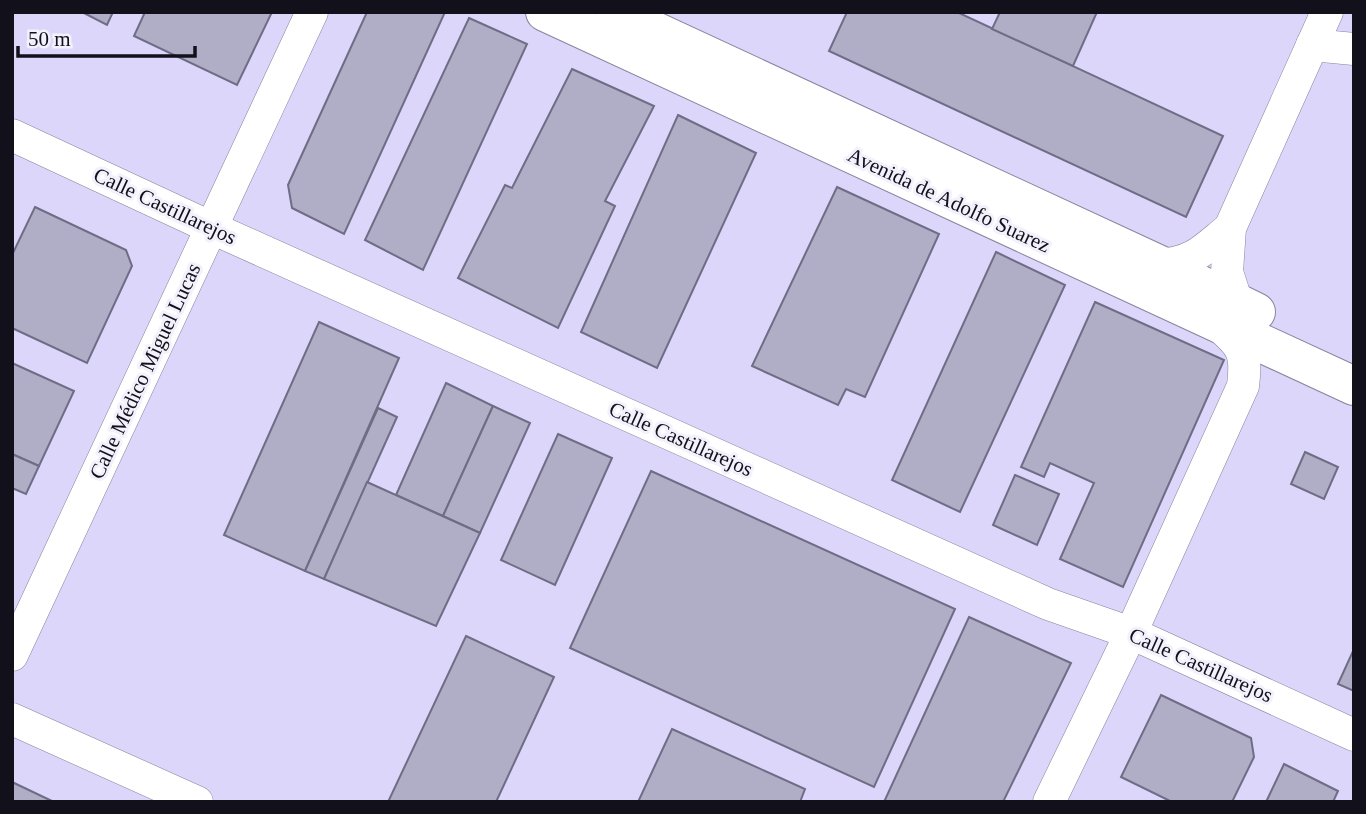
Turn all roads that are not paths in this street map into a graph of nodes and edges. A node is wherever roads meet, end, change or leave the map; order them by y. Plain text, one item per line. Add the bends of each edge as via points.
1 (313, 12) edge
2 (545, 12) edge
3 (614, 12) edge
4 (1327, 12) edge
5 (1312, 45) junction
6 (1354, 49) edge
7 (12, 135) edge
8 (212, 228) junction
9 (1230, 228) junction
10 (1160, 265) junction
11 (1224, 312) junction
12 (1354, 357) edge
13 (1301, 362) junction
14 (1243, 386) junction
15 (1354, 386) edge
16 (1131, 632) junction
17 (12, 655) edge
18 (12, 719) edge
19 (1354, 736) edge
20 (197, 802) edge
21 (1049, 802) edge

1 - 8 street, Calle Médico Miguel Lucas
2 - 11 main road, Avenida de Adolfo Suarez
3 - 10 main road, Avenida de Adolfo Suarez
4 - 5 street
5 - 6 street
5 - 9 street
7 - 8 street, Calle Castillarejos
8 - 16 street, Calle Castillarejos via 1048,604
8 - 17 street, Calle Médico Miguel Lucas
9 - 10 street via 1194,258
9 - 11 street
10 - 11 main road, Avenida de Adolfo Suarez
11 - 12 main road, Avenida de Adolfo Suarez
11 - 13 main road, Avenida de Adolfo Suarez
11 - 14 street via 1243,350
13 - 14 street via 1280,364
13 - 15 main road, Avenida de Adolfo Suarez
14 - 16 street
16 - 19 street, Calle Castillarejos
16 - 21 street
18 - 20 street

